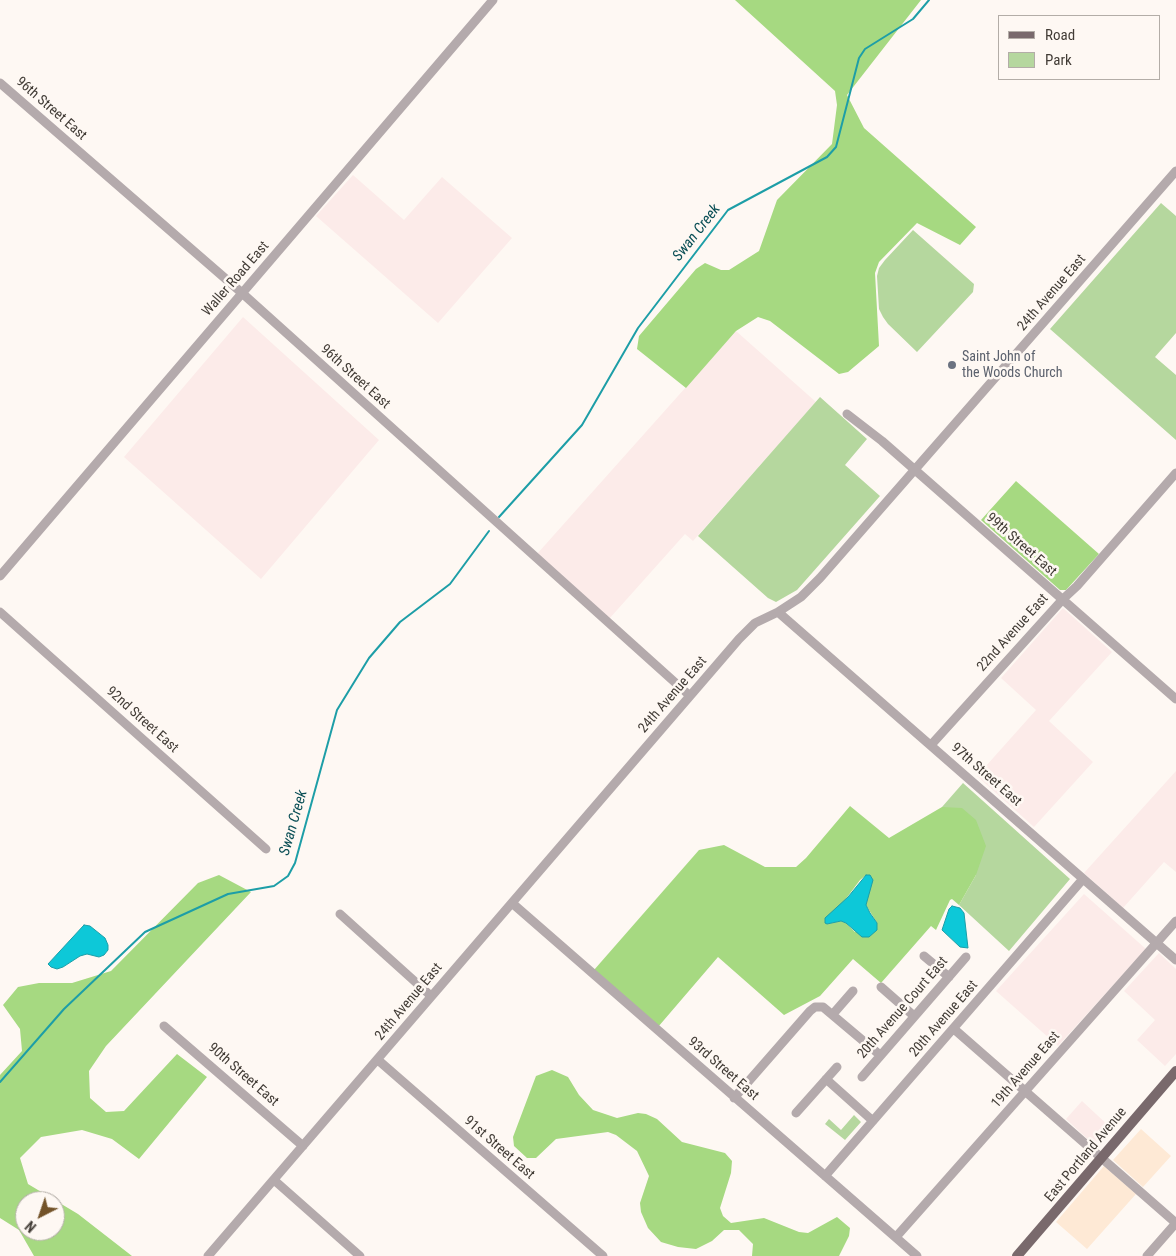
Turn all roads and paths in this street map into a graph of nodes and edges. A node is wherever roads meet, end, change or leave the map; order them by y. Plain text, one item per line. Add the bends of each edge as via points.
1 (493, 0) edge
2 (0, 83) edge
3 (1176, 171) edge
4 (242, 294) junction
5 (847, 414) dead end
6 (915, 471) junction
7 (1176, 473) edge
8 (0, 576) edge
9 (1063, 599) junction
10 (0, 612) edge
11 (778, 612) junction
12 (689, 695) junction
13 (1176, 698) edge
14 (931, 746) junction
15 (266, 849) dead end
16 (1083, 879) junction
17 (512, 903) junction
18 (340, 914) dead end
19 (1176, 921) edge
20 (1157, 943) junction
21 (924, 956) dead end
22 (966, 957) dead end
23 (1176, 960) edge
24 (948, 977) junction
25 (881, 986) dead end
26 (853, 991) dead end
27 (431, 996) junction
28 (833, 1014) junction
29 (914, 1016) junction
30 (164, 1026) dead end
31 (954, 1029) junction
32 (880, 1056) junction
33 (378, 1060) junction
34 (837, 1067) dead end
35 (1176, 1071) edge
36 (862, 1077) dead end
37 (826, 1079) junction
38 (1026, 1092) junction
39 (734, 1098) junction
40 (796, 1113) dead end
41 (873, 1121) junction
42 (303, 1146) junction
43 (1101, 1158) junction
44 (825, 1176) junction
45 (274, 1180) junction
46 (1176, 1223) edge
47 (896, 1237) junction
48 (208, 1256) edge
49 (360, 1256) edge
50 (603, 1256) edge
51 (917, 1256) edge
52 (1017, 1256) edge
53 (1148, 1256) edge

1 - 4 street, Waller Road East
2 - 4 street, 96th Street East
3 - 6 street, 24th Avenue East
4 - 8 street, Waller Road East
4 - 12 street, 96th Street East
5 - 6 street, 99th Street East
6 - 9 street, 99th Street East
6 - 11 street, 24th Avenue East via 808,591
7 - 9 street, 22nd Avenue East
9 - 13 street, 99th Street East
9 - 14 street, 22nd Avenue East
10 - 15 street, 92nd Street East
11 - 12 street, 24th Avenue East via 755,624
11 - 14 street, 97th Street East
12 - 17 street, 24th Avenue East
14 - 16 street, 97th Street East
16 - 20 street, 97th Street East
16 - 31 street, 20th Avenue East
17 - 27 street, 24th Avenue East
17 - 39 street, 93rd Street East
18 - 27 street
19 - 20 street, 19th Avenue East
20 - 23 street, 97th Street East
20 - 38 street, 19th Avenue East
21 - 24 street
22 - 24 street, 20th Avenue Court East
24 - 29 street, 20th Avenue Court East
25 - 29 street
26 - 28 street
27 - 33 street, 24th Avenue East
28 - 32 street
28 - 39 street via 823,1007 812,1009
29 - 32 street, 20th Avenue Court East
30 - 42 street, 90th Street East
31 - 38 street
31 - 41 street, 20th Avenue East
32 - 36 street, 20th Avenue Court East
33 - 42 street, 24th Avenue East
33 - 50 street, 91st Street East
34 - 37 street
35 - 43 main road, East Portland Avenue
37 - 40 street
37 - 41 street
38 - 43 street
38 - 47 street, 19th Avenue East
39 - 44 street, 93rd Street East
41 - 44 street, 20th Avenue East
42 - 45 street, 24th Avenue East
43 - 46 street
43 - 52 main road, East Portland Avenue
44 - 47 street, 93rd Street East
45 - 48 street, 24th Avenue East
45 - 49 street
46 - 53 street
47 - 51 street, 93rd Street East

